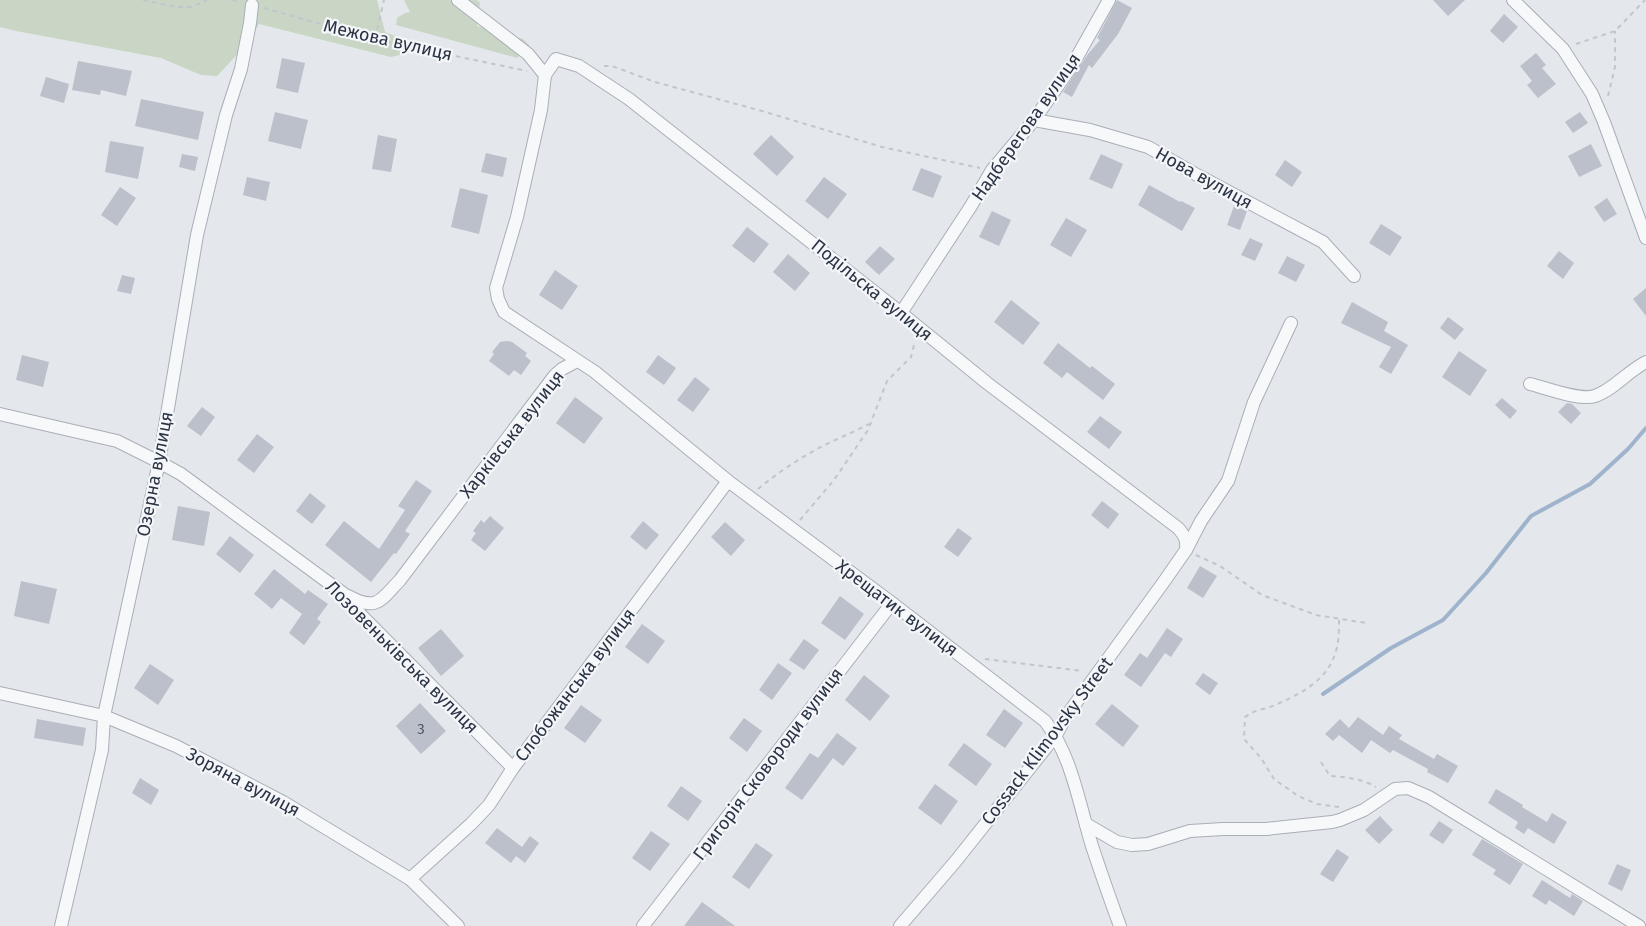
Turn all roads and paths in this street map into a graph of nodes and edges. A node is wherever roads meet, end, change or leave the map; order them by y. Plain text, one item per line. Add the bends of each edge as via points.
1 (143, 0) edge
2 (207, 0) edge
3 (232, 0) edge
4 (384, 0) edge
5 (458, 0) edge
6 (1109, 0) edge
7 (1513, 0) edge
8 (1645, 0) edge
9 (252, 5) junction
10 (1615, 31) junction
11 (374, 39) junction
12 (1563, 49) junction
13 (601, 66) dead end
14 (545, 75) junction
15 (1607, 100) dead end
16 (1034, 120) junction
17 (992, 171) junction
18 (1646, 238) edge
19 (1354, 276) dead end
20 (901, 313) junction
21 (1291, 323) dead end
22 (915, 339) dead end
23 (577, 361) junction
24 (1646, 362) edge
25 (1530, 384) dead end
26 (0, 414) edge
27 (870, 423) junction
28 (159, 462) junction
29 (728, 481) junction
30 (748, 496) junction
31 (792, 529) junction
32 (1186, 550) junction
33 (344, 594) junction
34 (892, 603) junction
35 (1340, 619) junction
36 (1366, 623) dead end
37 (982, 659) dead end
38 (1098, 672) junction
39 (0, 693) edge
40 (104, 716) junction
41 (1056, 735) junction
42 (1321, 762) dead end
43 (513, 768) junction
44 (1386, 793) junction
45 (1340, 807) dead end
46 (1086, 824) junction
47 (410, 879) junction
48 (61, 926) edge
49 (458, 926) edge
50 (644, 926) edge
51 (900, 926) edge
52 (1120, 926) edge
53 (1639, 926) edge

1 - 2 path via 176,7 192,7
3 - 9 path, Межова вулиця
4 - 11 path
5 - 14 street via 528,54
6 - 16 street, Надберегова вулиця via 1073,64
7 - 12 street
8 - 10 path
9 - 11 path, Межова вулиця
9 - 28 street, Озерна вулиця via 241,69 197,236
10 - 12 path
10 - 15 path via 1615,67
11 - 14 path, Межова вулиця
12 - 18 street via 1592,93
13 - 17 path via 612,66 882,147
14 - 20 street, Подільска вулиця via 556,59 579,66 629,99
14 - 23 street, Харківська вулиця via 517,217 496,288 504,312
16 - 17 street, Надберегова вулиця
16 - 19 street, Нова вулиця via 1090,130 1149,147 1323,242
17 - 20 street, Надберегова вулиця
20 - 32 street, Подільска вулиця via 1178,528 1185,536
21 - 32 street via 1254,402 1228,481
22 - 27 path via 911,357 887,381
23 - 29 street, Хрещатик вулиця
23 - 33 street, Харківська вулиця via 549,382 383,599 364,604
24 - 25 street via 1594,397 1578,397
26 - 28 street, Лозовеньківська вулиця via 117,441
27 - 30 path via 818,449
27 - 31 path via 834,480
28 - 33 street, Лозовеньківська вулиця via 181,474
28 - 40 street, Озерна вулиця
29 - 30 street, Хрещатик вулиця
29 - 43 street, Слобожанська вулиця
30 - 31 street, Хрещатик вулиця
31 - 34 street, Хрещатик вулиця
32 - 35 path via 1220,566 1262,595 1316,615
32 - 38 street, Cossack Klimovsky Street
33 - 43 street, Лозовеньківська вулиця
34 - 41 street, Хрещатик вулиця via 1025,704
34 - 50 street, Григорія Сковороди вулиця
35 - 36 path
35 - 45 path via 1332,663 1313,685 1245,717 1244,740 1274,779 1298,796
37 - 38 path
38 - 41 street, Cossack Klimovsky Street
39 - 40 street, Зоряна вулиця
40 - 47 street, Зоряна вулиця via 176,746 283,802
40 - 48 street, Озерна вулиця via 102,750
41 - 46 street, Хрещатик вулиця
41 - 51 street, Cossack Klimovsky Street
42 - 44 path via 1330,776 1369,783
43 - 47 street, Слобожанська вулиця via 489,805
44 - 46 street via 1364,810 1332,822 1190,831 1148,844 1117,842
44 - 53 street via 1408,788 1429,797
46 - 52 street, Хрещатик вулиця
47 - 49 street, Зоряна вулиця

